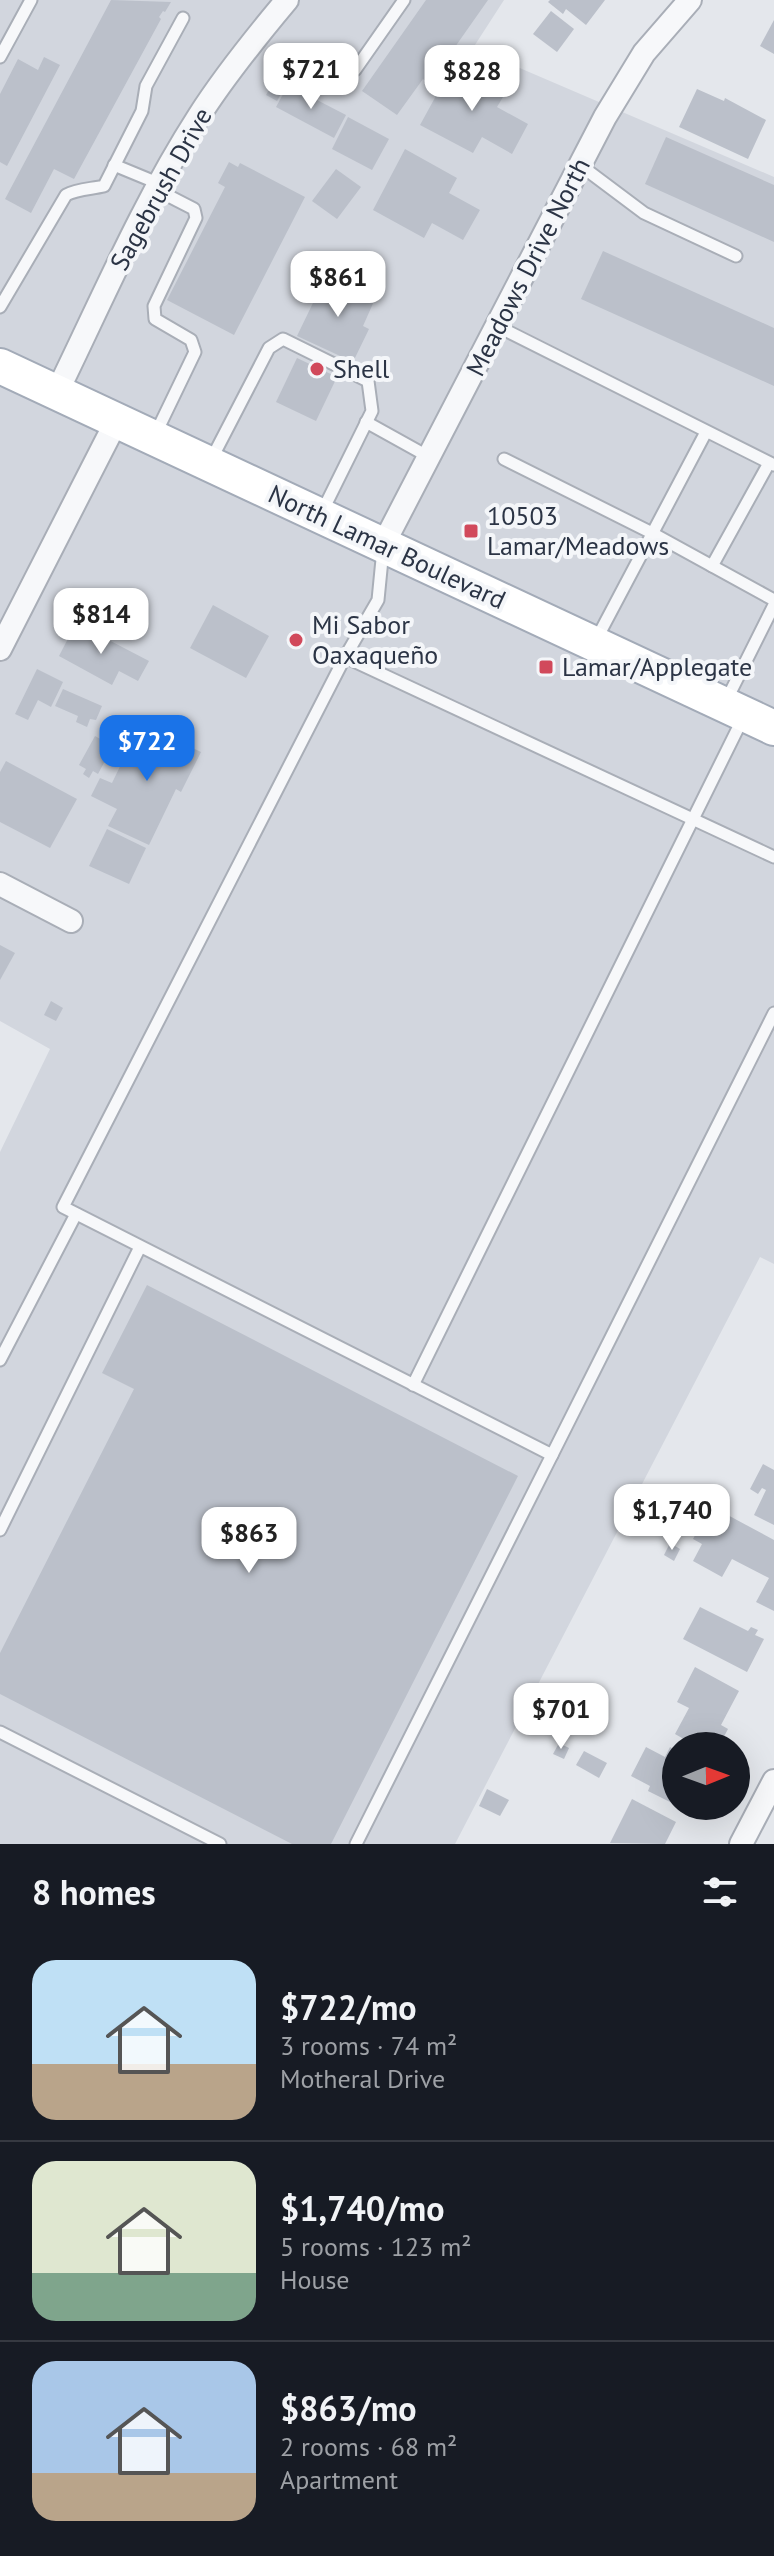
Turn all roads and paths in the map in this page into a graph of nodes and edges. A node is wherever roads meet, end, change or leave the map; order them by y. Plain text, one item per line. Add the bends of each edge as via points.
1 (31, 0) edge
2 (287, 0) edge
3 (404, 0) edge
4 (690, 0) edge
5 (183, 18) dead end
6 (0, 57) edge
7 (355, 70) dead end
8 (114, 165) junction
9 (580, 165) junction
10 (159, 187) junction
11 (736, 256) dead end
12 (0, 307) edge
13 (497, 326) junction
14 (0, 366) edge
15 (57, 392) junction
16 (117, 420) junction
17 (366, 422) junction
18 (706, 432) junction
19 (154, 438) junction
20 (429, 457) junction
21 (504, 459) dead end
22 (209, 464) junction
23 (771, 464) edge
24 (320, 516) junction
25 (652, 533) junction
26 (383, 545) junction
27 (712, 566) junction
28 (774, 603) edge
29 (594, 644) junction
30 (0, 649) edge
31 (345, 657) junction
32 (748, 716) edge
33 (692, 818) junction
34 (774, 857) edge
35 (0, 884) edge
36 (71, 921) dead end
37 (774, 1013) edge
38 (76, 1214) junction
39 (140, 1247) junction
40 (0, 1360) edge
41 (413, 1385) junction
42 (552, 1455) junction
43 (0, 1530) edge
44 (0, 1732) edge
45 (774, 1781) edge
46 (220, 1844) edge
47 (356, 1844) edge
48 (741, 1844) edge

1 - 6 lane
2 - 10 street, Sagebrush Drive via 199,116
3 - 7 lane
4 - 9 street, Meadows Drive North via 644,53
5 - 8 lane via 146,86 142,111
8 - 10 lane
8 - 12 lane via 104,186 66,195
9 - 11 lane via 644,213
9 - 13 street, Meadows Drive North
10 - 15 street, Sagebrush Drive
10 - 19 lane via 194,209 196,218 154,306 155,319 191,340 195,352
13 - 18 lane
13 - 20 street, Meadows Drive North
14 - 15 main road, North Lamar Boulevard
15 - 16 main road, North Lamar Boulevard
16 - 19 main road, North Lamar Boulevard
16 - 30 street
17 - 20 lane
17 - 22 lane via 372,411 368,381 283,339 269,348
17 - 24 lane
18 - 23 lane
18 - 25 lane
19 - 22 main road, North Lamar Boulevard
20 - 26 street, Meadows Drive North
21 - 25 lane
22 - 24 main road, North Lamar Boulevard
23 - 27 lane
24 - 26 main road, North Lamar Boulevard
25 - 27 lane
25 - 29 lane
26 - 29 main road, North Lamar Boulevard
26 - 31 lane via 378,600
27 - 28 lane
28 - 32 lane
29 - 32 main road, North Lamar Boulevard
31 - 33 lane
31 - 38 lane via 63,1207
32 - 33 lane
33 - 34 lane
33 - 41 lane
35 - 36 street
37 - 42 lane
38 - 39 lane
38 - 40 lane
39 - 41 lane
39 - 43 lane
41 - 42 lane
42 - 47 lane
44 - 46 lane
45 - 48 street

